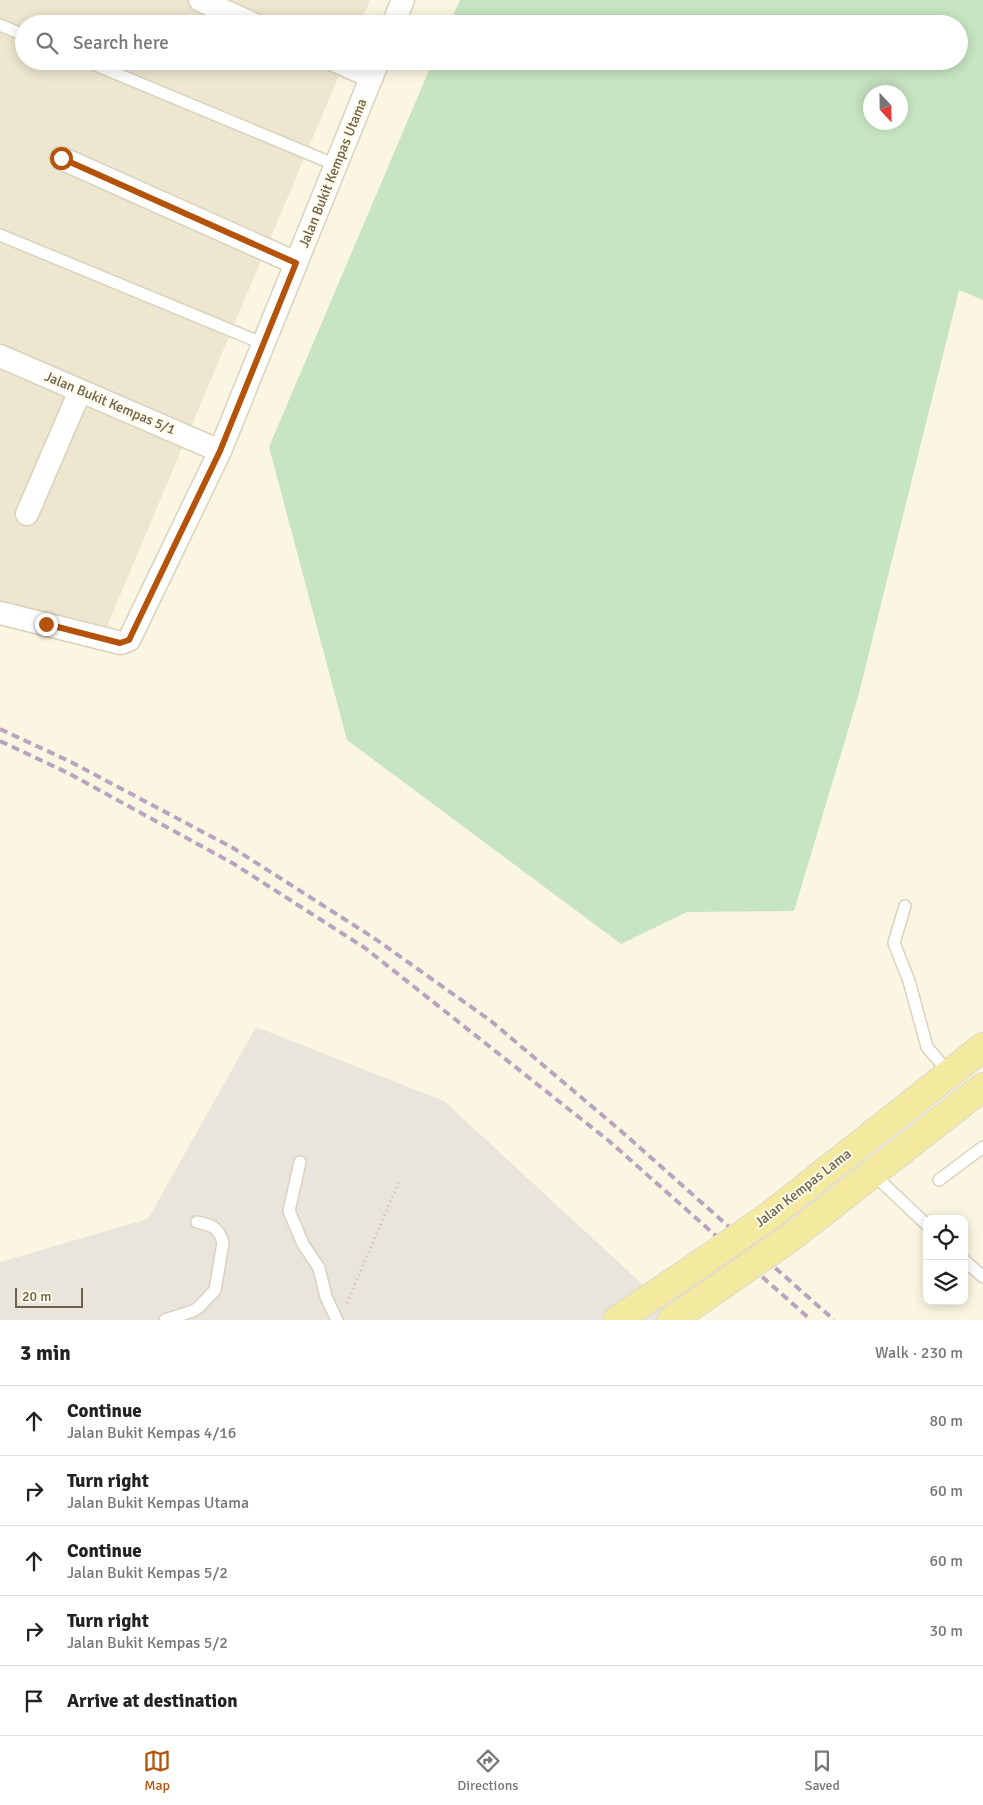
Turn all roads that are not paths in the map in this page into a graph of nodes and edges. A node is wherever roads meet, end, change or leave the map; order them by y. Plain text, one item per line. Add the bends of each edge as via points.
1 (200, 0) edge
2 (403, 0) edge
3 (233, 15) edge
4 (397, 15) edge
5 (0, 26) edge
6 (15, 32) edge
7 (108, 70) edge
8 (375, 70) edge
9 (61, 158) dead end
10 (336, 165) junction
11 (0, 235) edge
12 (296, 263) junction
13 (264, 344) junction
14 (0, 356) edge
15 (80, 390) junction
16 (220, 451) junction
17 (27, 514) dead end
18 (0, 613) edge
19 (905, 906) dead end
20 (983, 1047) edge
21 (949, 1073) junction
22 (983, 1088) edge
23 (983, 1148) edge
24 (300, 1162) dead end
25 (872, 1173) junction
26 (939, 1180) dead end
27 (923, 1221) edge
28 (196, 1222) dead end
29 (968, 1264) edge
30 (983, 1277) edge
31 (340, 1316) edge
32 (165, 1320) edge
33 (616, 1320) edge
34 (672, 1320) edge

1 - 3 street
2 - 4 street
5 - 6 lane
7 - 10 lane
8 - 10 street, Jalan Bukit Kempas Utama
9 - 12 street
10 - 12 street, Jalan Bukit Kempas Utama
11 - 13 lane
12 - 13 street, Jalan Bukit Kempas Utama
13 - 16 street, Jalan Bukit Kempas Utama
14 - 15 street, Jalan Bukit Kempas 5/1
15 - 16 street, Jalan Bukit Kempas 5/1
15 - 17 street
16 - 18 street, Jalan Bukit Kempas Utama via 129,640 120,643
19 - 21 lane via 894,943 927,1047
20 - 21 main road, Jalan Kempas Lama
21 - 33 main road, Jalan Kempas Lama, bridge via 772,1214
22 - 25 main road
23 - 26 lane
24 - 31 lane via 289,1211 303,1244 319,1268 326,1297
25 - 27 lane
25 - 34 main road, bridge via 790,1238
28 - 32 lane via 218,1230 223,1243 215,1290 193,1311
29 - 30 lane

